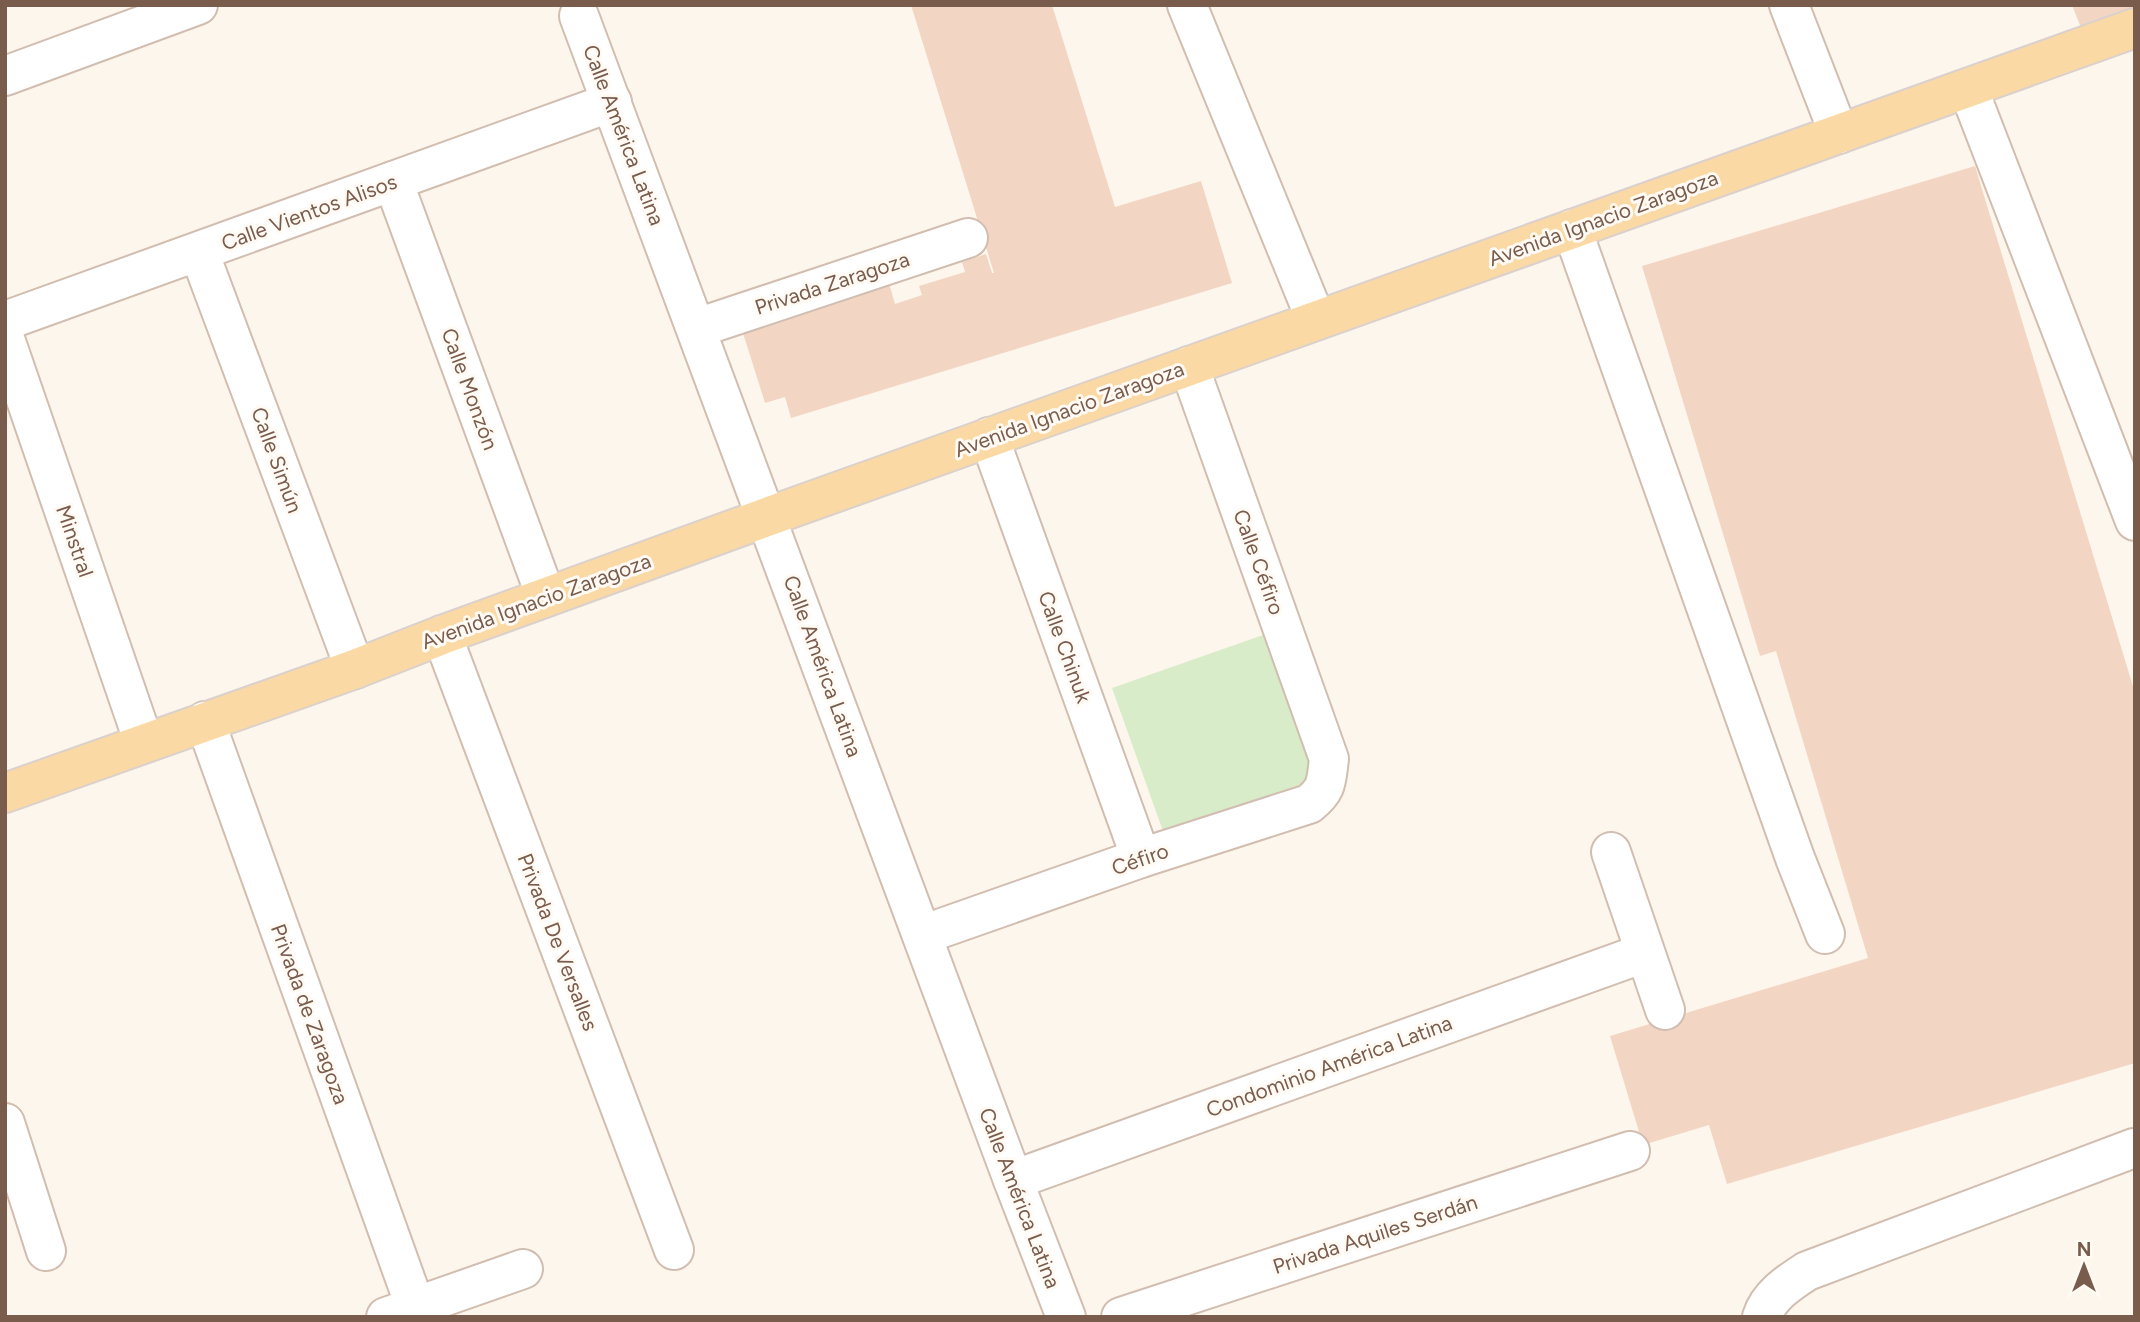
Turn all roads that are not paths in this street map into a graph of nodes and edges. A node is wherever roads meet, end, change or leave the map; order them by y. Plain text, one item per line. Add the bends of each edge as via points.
1 (198, 5) edge
2 (1187, 5) edge
3 (1789, 5) edge
4 (579, 16) dead end
5 (2135, 28) edge
6 (5, 76) edge
7 (1968, 88) junction
8 (612, 102) junction
9 (1839, 134) junction
10 (393, 181) junction
11 (1572, 229) junction
12 (968, 238) dead end
13 (199, 252) junction
14 (1315, 320) junction
15 (5, 321) edge
16 (697, 328) junction
17 (5, 339) edge
18 (1189, 366) junction
19 (989, 437) junction
20 (767, 517) junction
21 (2135, 521) edge
22 (546, 597) junction
23 (442, 635) junction
24 (355, 669) junction
25 (205, 721) junction
26 (144, 743) junction
27 (1329, 759) joint
28 (5, 793) edge
29 (1611, 852) dead end
30 (1141, 858) junction
31 (1825, 934) dead end
32 (922, 935) junction
33 (1644, 953) junction
34 (1665, 1010) dead end
35 (5, 1124) edge
36 (2134, 1148) edge
37 (1630, 1151) dead end
38 (1013, 1180) junction
39 (674, 1250) dead end
40 (46, 1251) dead end
41 (523, 1269) dead end
42 (400, 1312) edge
43 (1066, 1317) edge
44 (1121, 1317) edge
45 (1762, 1317) edge

1 - 6 street
2 - 14 street
3 - 9 street
4 - 8 street, Calle América Latina
5 - 7 main road, Avenida Ignacio Zaragoza
7 - 9 main road, Avenida Ignacio Zaragoza
7 - 21 street
8 - 10 street, Calle Vientos Alisos
8 - 16 street, Calle América Latina
9 - 11 main road, Avenida Ignacio Zaragoza
10 - 13 street, Calle Vientos Alisos
10 - 22 street, Calle Monzón
11 - 14 main road, Avenida Ignacio Zaragoza
11 - 31 street
12 - 16 street, Privada Zaragoza
13 - 15 street, Calle Vientos Alisos
13 - 24 street, Calle Simún
14 - 18 main road, Avenida Ignacio Zaragoza
16 - 20 street, Calle América Latina
17 - 26 street, Minstral
18 - 19 main road, Avenida Ignacio Zaragoza
18 - 27 street, Calle Céfiro
19 - 20 main road, Avenida Ignacio Zaragoza
19 - 30 street, Calle Chinuk
20 - 22 main road, Avenida Ignacio Zaragoza
20 - 32 street, Calle América Latina
22 - 23 main road, Avenida Ignacio Zaragoza
23 - 24 main road, Avenida Ignacio Zaragoza
23 - 39 street, Privada De Versalles
24 - 25 main road, Avenida Ignacio Zaragoza
25 - 26 main road, Avenida Ignacio Zaragoza
25 - 42 street, Privada de Zaragoza
26 - 28 main road, Avenida Ignacio Zaragoza
27 - 30 street, Céfiro via 1326,785 1309,803
29 - 33 street
30 - 32 street, Céfiro
32 - 38 street, Calle América Latina
33 - 34 street
33 - 38 street, Condominio América Latina
35 - 40 street
36 - 45 street via 1807,1271 1784,1286
37 - 44 street, Privada Aquiles Serdán
38 - 43 street, Calle América Latina
41 - 42 street, Privada de Zaragoza

